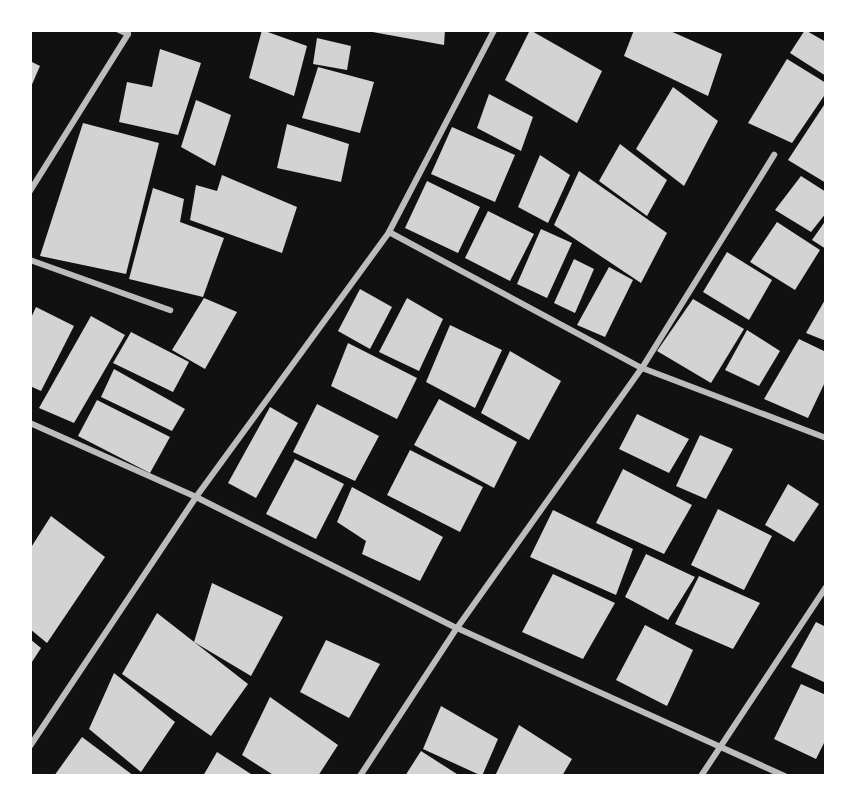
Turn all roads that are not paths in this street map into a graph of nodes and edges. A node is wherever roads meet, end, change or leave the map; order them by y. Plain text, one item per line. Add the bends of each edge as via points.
1 (118, 30) edge
2 (494, 30) edge
3 (774, 155) dead end
4 (30, 191) edge
5 (388, 232) junction
6 (30, 260) edge
7 (170, 310) dead end
8 (642, 368) junction
9 (30, 423) edge
10 (826, 438) edge
11 (196, 497) junction
12 (826, 587) edge
13 (457, 628) junction
14 (30, 746) edge
15 (721, 746) junction
16 (360, 776) edge
17 (701, 776) edge
18 (785, 776) edge

1 - 4 street via 128,34
2 - 5 street
3 - 8 street
5 - 8 street
5 - 11 street
6 - 7 street
8 - 10 street
8 - 13 street
9 - 11 street
11 - 13 street
11 - 14 street
12 - 15 street
13 - 15 street
13 - 16 street
15 - 17 street
15 - 18 street

